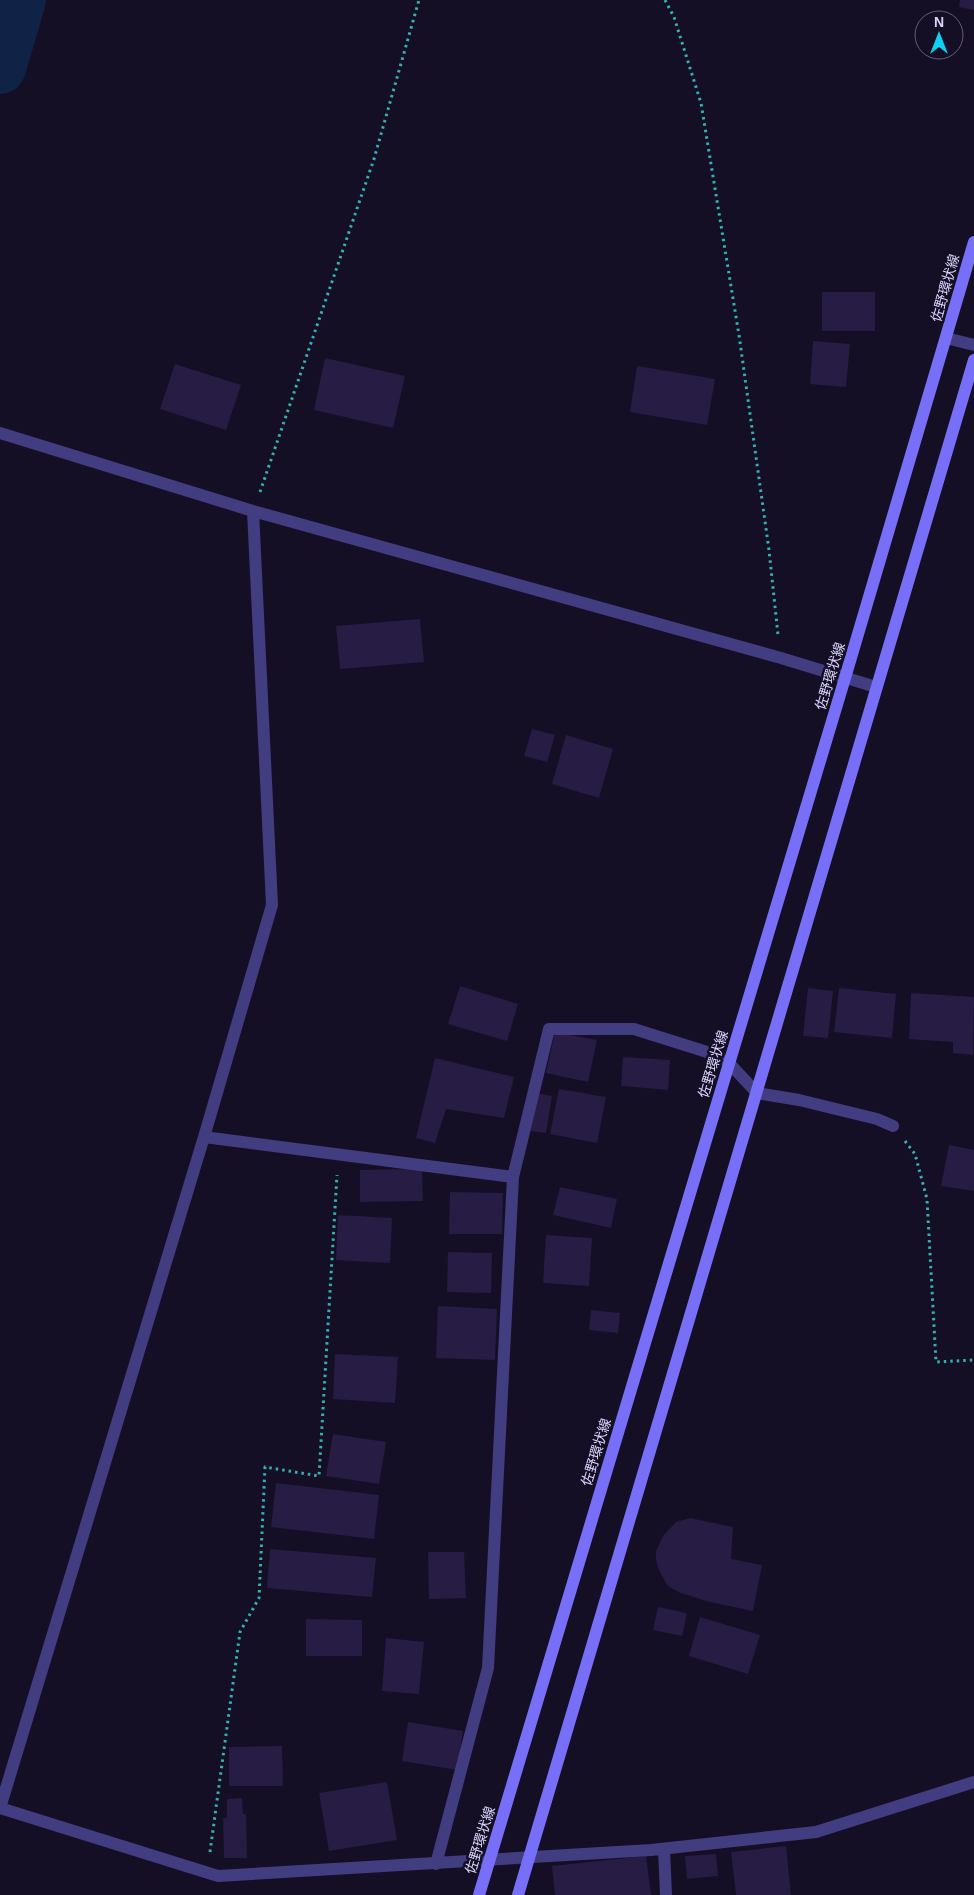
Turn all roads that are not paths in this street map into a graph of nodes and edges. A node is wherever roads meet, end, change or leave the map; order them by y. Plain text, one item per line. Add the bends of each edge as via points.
1 (974, 242) edge
2 (946, 338) junction
3 (974, 345) edge
4 (974, 360) edge
5 (0, 433) edge
6 (253, 511) junction
7 (845, 678) junction
8 (876, 687) junction
9 (729, 1063) junction
10 (757, 1093) junction
11 (893, 1126) road end
12 (204, 1136) junction
13 (513, 1177) junction
14 (974, 1782) edge
15 (0, 1808) edge
16 (664, 1849) junction
17 (530, 1858) junction
18 (490, 1861) junction
19 (436, 1864) junction
20 (479, 1895) edge
21 (518, 1895) edge
22 (666, 1895) edge

1 - 2 main road, 佐野環状線
2 - 3 street
2 - 7 main road, 佐野環状線
4 - 8 main road
5 - 6 street
6 - 7 street
6 - 12 street via 272,905
7 - 8 street
7 - 9 main road, 佐野環状線
8 - 10 main road
9 - 10 street
9 - 13 street via 707,1052 634,1029 549,1029
9 - 18 main road, 佐野環状線
10 - 11 street via 816,1104
10 - 17 main road
12 - 13 street
12 - 15 street
13 - 19 street via 488,1668
14 - 16 street via 816,1832
15 - 19 street via 218,1876
16 - 17 street
16 - 22 street
17 - 18 street
17 - 21 main road
18 - 19 street
18 - 20 main road, 佐野環状線

